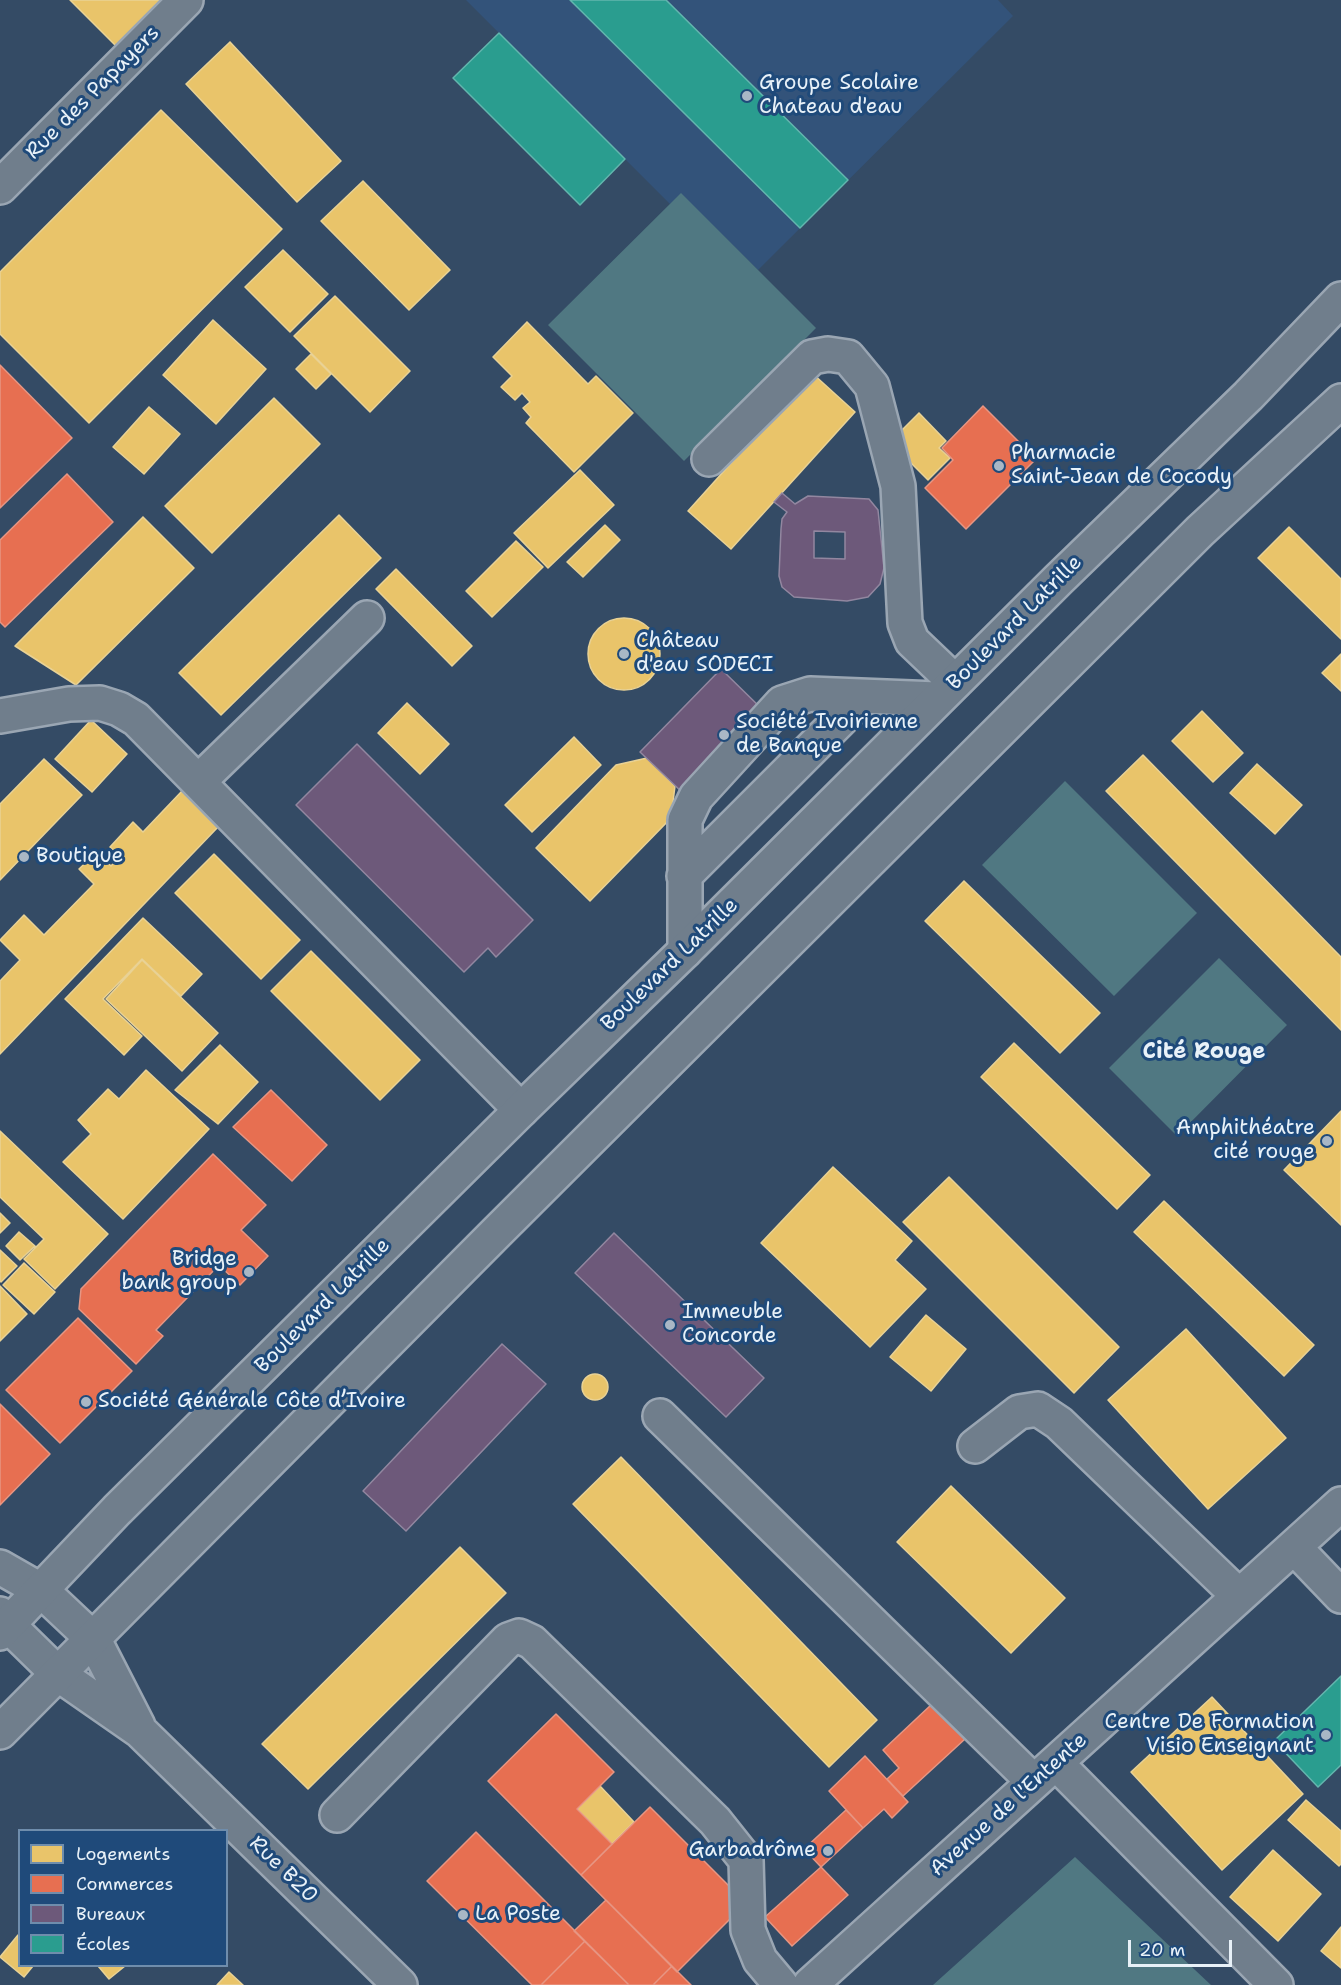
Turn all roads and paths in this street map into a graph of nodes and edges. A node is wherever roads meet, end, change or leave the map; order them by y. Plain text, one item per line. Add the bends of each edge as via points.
1 (186, 0) edge
2 (0, 187) edge
3 (1341, 299) edge
4 (1341, 401) edge
5 (709, 459) dead end
6 (367, 618) dead end
7 (946, 691) junction
8 (863, 697) junction
9 (0, 716) edge
10 (198, 783) junction
11 (684, 876) junction
12 (685, 951) junction
13 (521, 1110) junction
14 (660, 1416) dead end
15 (975, 1446) dead end
16 (1341, 1504) edge
17 (1294, 1546) junction
18 (0, 1567) edge
19 (42, 1591) junction
20 (1239, 1596) junction
21 (1341, 1596) edge
22 (3, 1624) edge
23 (94, 1640) junction
24 (58, 1674) junction
25 (140, 1731) junction
26 (0, 1732) edge
27 (1045, 1772) junction
28 (337, 1815) dead end
29 (400, 1985) edge
30 (781, 1985) edge
31 (810, 1985) edge
32 (1276, 1985) edge

1 - 2 main road, Rue des Papayers
3 - 7 main road, Boulevard Latrille via 1248,396
4 - 23 main road via 1200,531
5 - 7 main road via 812,357 848,357 872,386 898,486 905,623 912,641
6 - 10 main road
7 - 8 main road
7 - 12 main road, Boulevard Latrille
8 - 11 main road
8 - 11 main road via 810,694 782,703 696,796 686,820
9 - 10 main road via 69,704 100,703 119,709 136,719
10 - 13 main road
11 - 12 main road
12 - 13 main road, Boulevard Latrille
13 - 19 main road, Boulevard Latrille via 117,1510
14 - 27 main road
15 - 20 main road via 1019,1412 1038,1409 1059,1423
16 - 17 main road, Avenue de l'Entente
17 - 20 main road, Avenue de l'Entente
17 - 21 main road
18 - 19 main road, Rue B20
19 - 22 main road, Boulevard Latrille
19 - 23 main road, Rue B20
20 - 27 main road, Avenue de l'Entente
22 - 24 main road, Rue B20
23 - 24 main road
23 - 25 main road, Rue B20
24 - 25 main road, Rue B20
24 - 26 main road
25 - 29 main road, Rue B20
27 - 31 main road, Avenue de l'Entente
27 - 32 main road
28 - 30 main road via 508,1640 519,1636 532,1642 715,1821 746,1860 748,1930 760,1960

